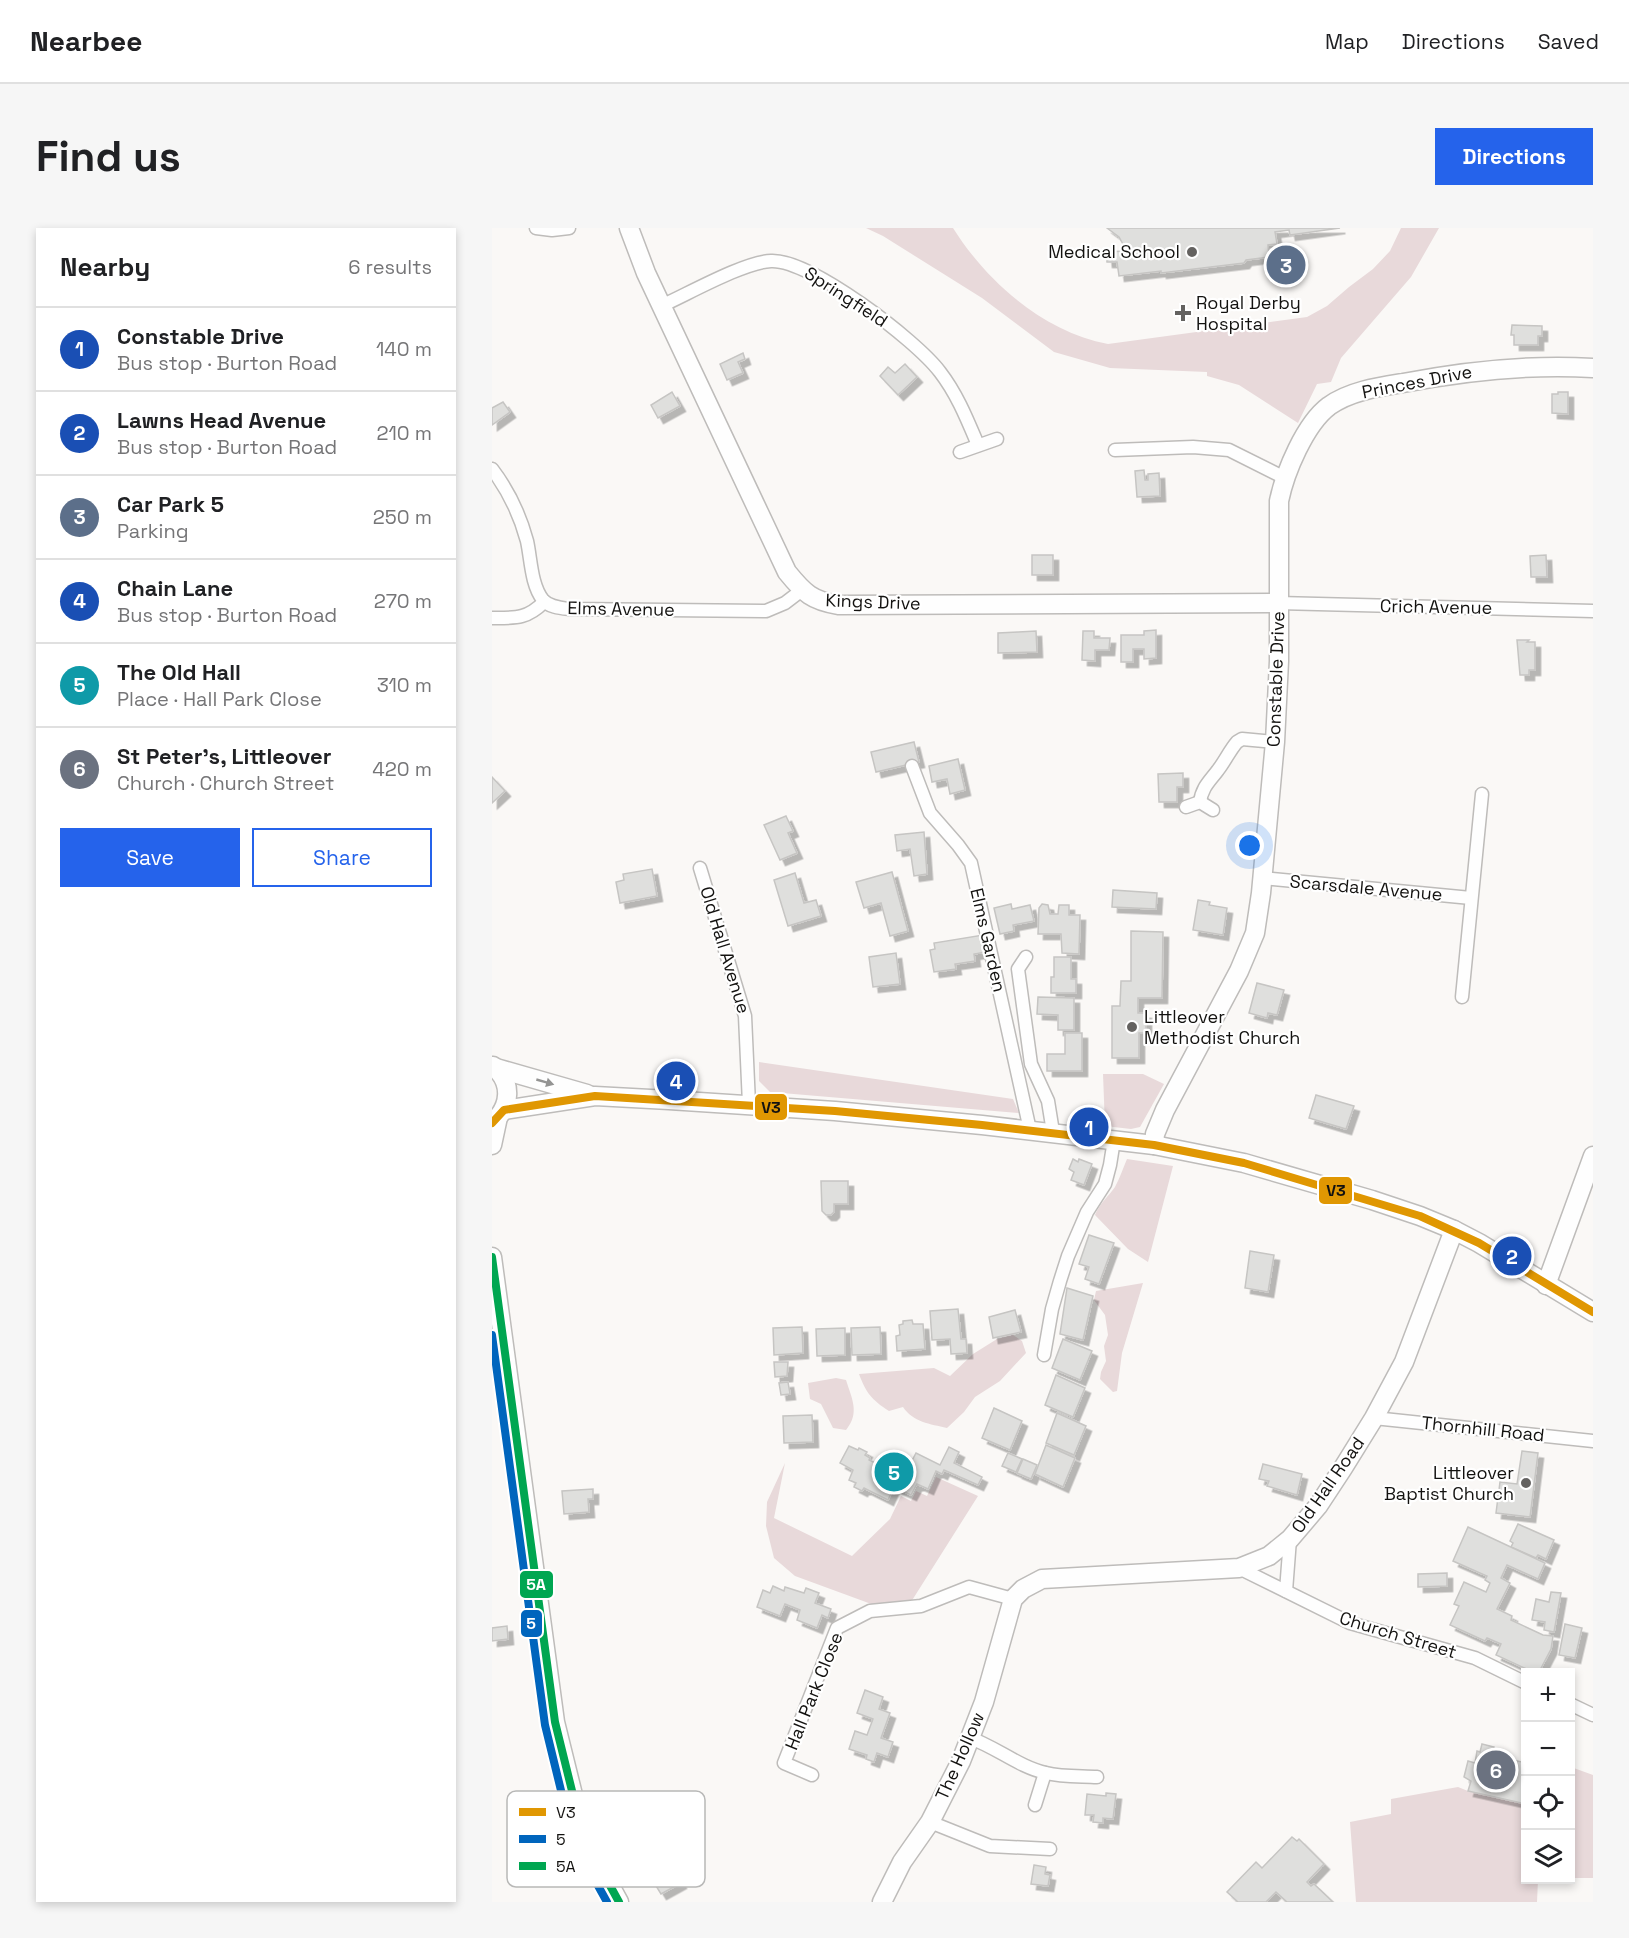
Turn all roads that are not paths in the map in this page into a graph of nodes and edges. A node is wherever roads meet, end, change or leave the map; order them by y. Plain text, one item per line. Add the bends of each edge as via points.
1 (536, 228) edge
2 (569, 228) edge
3 (629, 228) edge
4 (661, 306) junction
5 (1593, 368) edge
6 (997, 439) dead end
7 (978, 445) junction
8 (1115, 450) dead end
9 (960, 452) dead end
10 (492, 469) edge
11 (1285, 478) junction
12 (802, 590) junction
13 (544, 602) junction
14 (1278, 603) junction
15 (1593, 611) edge
16 (492, 618) edge
17 (1275, 742) junction
18 (912, 766) dead end
19 (1482, 794) dead end
20 (1200, 802) junction
21 (1186, 807) dead end
22 (1213, 810) dead end
23 (700, 868) dead end
24 (1262, 878) junction
25 (1471, 898) junction
26 (1026, 957) dead end
27 (1462, 997) dead end
28 (494, 1066) edge
29 (595, 1096) junction
30 (749, 1104) junction
31 (498, 1117) edge
32 (1030, 1130) junction
33 (1053, 1132) junction
34 (1114, 1140) junction
35 (492, 1145) edge
36 (1154, 1145) junction
37 (1593, 1156) edge
38 (1454, 1230) junction
39 (492, 1257) edge
40 (1546, 1285) junction
41 (1593, 1312) edge
42 (1044, 1354) dead end
43 (1374, 1418) junction
44 (1593, 1441) edge
45 (1290, 1539) junction
46 (1239, 1568) junction
47 (1287, 1592) junction
48 (1013, 1599) junction
49 (1521, 1681) edge
50 (1575, 1706) edge
51 (1593, 1715) edge
52 (970, 1738) junction
53 (1045, 1773) junction
54 (812, 1774) dead end
55 (1097, 1777) dead end
56 (572, 1791) edge
57 (1035, 1805) dead end
58 (930, 1822) junction
59 (1050, 1849) dead end
60 (611, 1887) edge
61 (619, 1902) edge
62 (882, 1902) edge

1 - 2 street
3 - 4 street, Kings Drive
4 - 7 street, Springfield via 757,263 793,264 873,312 931,361 953,391
4 - 12 street, Kings Drive via 787,572
5 - 11 street, Princes Drive via 1481,370 1350,395 1330,405 1318,417
6 - 7 street
7 - 9 street
8 - 11 street via 1229,450
10 - 13 street, Elms Avenue via 518,514
11 - 14 street, Constable Drive via 1279,501
12 - 13 street, Elms Avenue via 766,611 569,609
12 - 14 street, Kings Drive via 820,602 839,605
13 - 16 street via 528,615
14 - 15 street, Crich Avenue
14 - 17 street, Constable Drive
17 - 20 street via 1237,742 1205,784
17 - 24 street, Constable Drive
18 - 32 street, Elms Garden via 930,813 971,863
19 - 25 street
20 - 21 street
20 - 22 street
23 - 30 street, Old Hall Avenue via 746,1016
24 - 25 street, Scarsdale Avenue
24 - 36 street, Constable Drive via 1255,933 1247,954 1165,1110
25 - 27 street
26 - 33 street via 1018,969 1026,1042 1031,1064 1048,1101
28 -> 29 street
28 - 31 street via 508,1090 507,1103
29 - 30 street
29 - 31 street
30 - 32 street
31 - 35 street
32 - 33 street
33 - 34 street
34 - 36 street
34 - 42 street via 1105,1184 1087,1212 1063,1272
36 - 38 street via 1244,1163 1372,1200
37 - 40 street
38 - 40 street
38 - 43 street, Old Hall Road via 1404,1362
39 - 56 street via 555,1722
40 - 41 street
43 - 44 street, Thornhill Road
43 - 45 street, Old Hall Road via 1318,1506
45 - 46 street, Old Hall Road via 1269,1556
45 - 47 street
46 - 47 street, Church Street
46 - 48 street, Old Hall Road via 1042,1579
47 - 49 street, Church Street via 1350,1623 1475,1658
48 - 52 street, The Hollow
48 - 54 street, Hall Park Close via 969,1587 921,1606 870,1611 837,1628 784,1763
50 - 51 street
52 - 53 street
52 - 58 street, The Hollow
53 - 55 street
53 - 57 street
58 - 59 street via 990,1846
58 - 62 street, The Hollow via 902,1862
60 - 61 street

